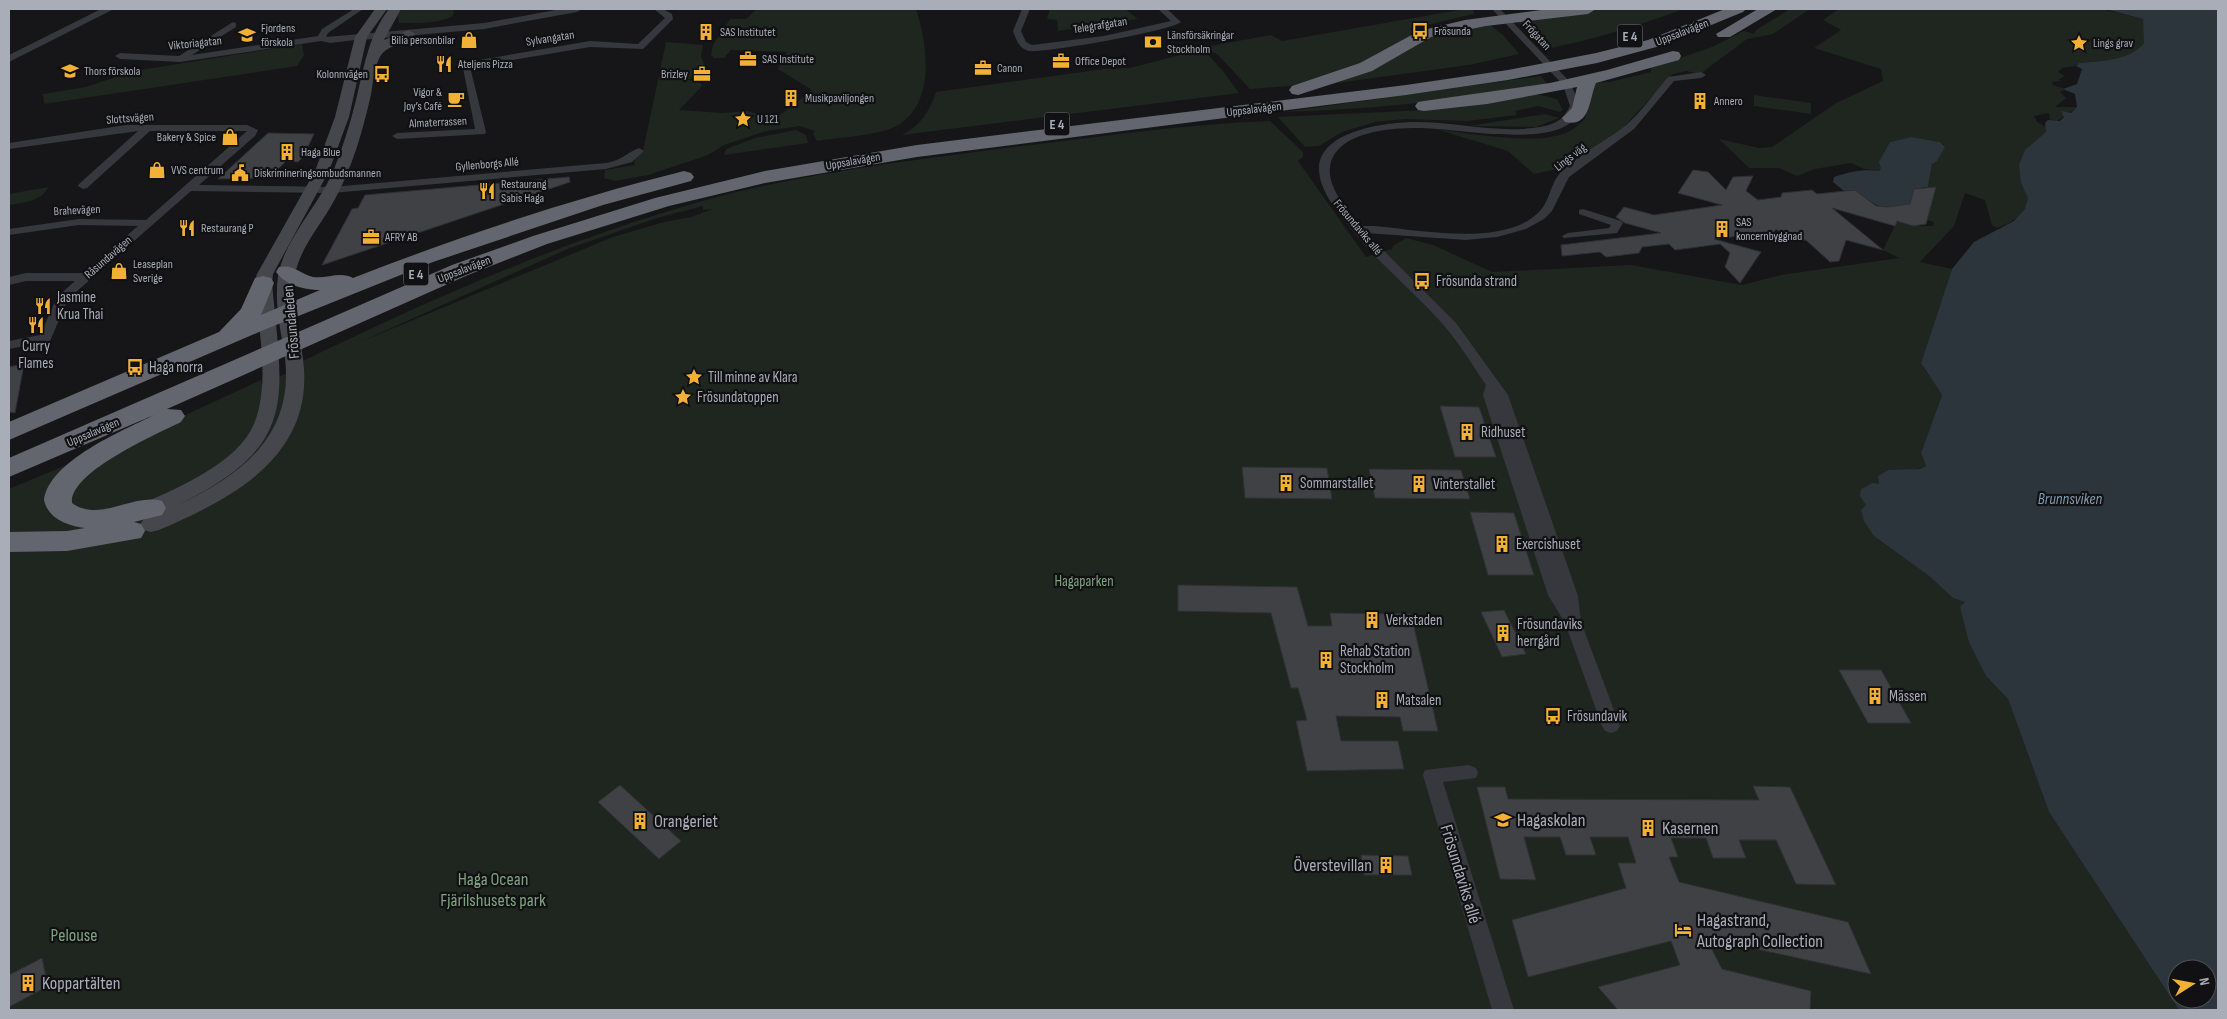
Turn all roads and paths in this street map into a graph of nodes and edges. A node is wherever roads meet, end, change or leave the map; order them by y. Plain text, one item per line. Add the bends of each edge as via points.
1 (108, 9) edge
2 (359, 9) edge
3 (381, 9) edge
4 (395, 9) edge
5 (562, 9) edge
6 (577, 9) edge
7 (658, 9) edge
8 (1026, 9) edge
9 (1162, 9) edge
10 (1588, 9) edge
11 (1708, 9) edge
12 (1738, 9) edge
13 (1769, 9) edge
14 (1492, 13) edge
15 (232, 25) dead end
16 (380, 32) junction
17 (408, 32) junction
18 (321, 38) junction
19 (361, 38) junction
20 (1712, 40) dead end
21 (1688, 50) dead end
22 (26, 51) junction
23 (374, 54) junction
24 (120, 56) dead end
25 (9, 59) edge
26 (180, 59) junction
27 (9, 67) edge
28 (1701, 75) dead end
29 (1589, 80) junction
30 (1560, 85) junction
31 (1272, 97) junction
32 (1208, 115) junction
33 (1567, 120) junction
34 (147, 128) junction
35 (253, 130) joint
36 (481, 132) joint
37 (397, 136) dead end
38 (9, 146) edge
39 (843, 151) junction
40 (640, 152) dead end
41 (83, 186) dead end
42 (187, 188) junction
43 (312, 190) junction
44 (332, 190) junction
45 (662, 202) junction
46 (1583, 212) dead end
47 (147, 223) junction
48 (1358, 230) junction
49 (9, 232) edge
50 (1568, 236) dead end
51 (287, 272) junction
52 (375, 274) junction
53 (84, 277) junction
54 (9, 281) edge
55 (263, 284) junction
56 (277, 320) junction
57 (220, 340) junction
58 (9, 344) edge
59 (180, 412) junction
60 (9, 432) edge
61 (9, 452) edge
62 (9, 468) edge
63 (9, 488) edge
64 (152, 516) junction
65 (9, 542) edge
66 (1611, 726) dead end
67 (1469, 773) dead end
68 (1503, 1010) edge

1 - 22 street
2 - 18 street via 325,30
3 - 19 main road, Frösundaleden
4 - 16 main road, Frösundaleden
5 - 17 street
6 - 17 street via 505,22
7 - 36 street, Sylvangatan via 669,19 640,47 590,44 465,65
8 - 9 street, Telegrafgatan via 1017,31 1022,43 1030,48 1104,39 1177,22
10 - 14 highway via 1557,13
11 - 31 highway, Uppsalavägen / E 4 via 1627,37 1572,51 1406,81
12 - 32 highway, Uppsalavägen / E 4 via 1654,43 1597,58 1406,90
13 - 20 highway
14 - 30 street, Frögatan
14 - 31 highway via 1425,34 1347,76
15 - 26 street
16 - 17 main road
16 - 19 street
16 - 23 main road, Frösundaleden
17 - 23 main road
18 - 19 street, Viktoriagatan
18 - 26 street, Viktoriagatan
19 - 43 main road, Frösundaleden via 342,117
21 - 29 highway
22 - 25 street
22 - 27 street
23 - 44 main road, Frösundaleden via 360,112
24 - 26 street, Viktoriagatan
28 - 48 street, Lings väg via 1671,79 1630,127 1564,175 1548,210 1522,227 1466,237 1375,228
29 - 30 highway
29 - 33 highway via 1580,113
30 - 32 highway via 1549,92 1521,92 1475,100 1368,110
30 - 33 street via 1569,104
30 - 33 street via 1575,98 1574,112
31 - 39 highway, Uppsalavägen / E 4
32 - 45 highway, Uppsalavägen / E 4 via 848,161
33 - 48 street, Frösundaviks allé via 1542,131 1405,126 1377,129 1348,139 1326,156 1324,176 1337,204
34 - 35 street, Slottsvägen
34 - 38 street, Slottsvägen via 126,128
34 - 41 street
35 - 42 street, Råsundavägen
36 - 37 street, Almaterrassen
39 - 52 highway via 769,159 646,186 516,224
39 - 61 highway, Uppsalavägen / E 4 via 702,181 531,231 400,281 162,388
40 - 44 street, Gyllenborgs Allé via 623,164
42 - 43 street
42 - 47 street, Råsundavägen
43 - 44 street
43 - 55 main road, Frösundaleden via 270,263
44 - 51 main road, Frösundaleden
45 - 59 highway via 613,224 504,264
45 - 62 highway, Uppsalavägen / E 4 via 540,240 460,270
46 - 50 street via 1617,224 1613,231
47 - 49 street, Brahevägen via 60,223
47 - 53 street, Råsundavägen
48 - 66 street, Frösundaviks allé via 1474,352 1492,386 1490,395 1556,595 1573,622
51 - 52 highway via 300,281 320,284
51 - 56 main road, Frösundaleden
52 - 56 highway
53 - 54 street via 26,277
53 - 58 street, Råsundavägen via 63,297 45,338
55 - 56 main road, Frösundaleden
55 - 57 highway via 245,320
56 - 57 highway
56 - 64 main road, Frösundaleden via 268,408 248,448 212,478
56 - 64 main road, Frösundaleden via 295,369 294,407 287,426 261,460 216,495 189,510
57 - 60 highway
59 - 63 highway
59 - 64 highway via 117,445 78,471 58,496 59,506 66,513 80,518
64 - 65 highway via 100,538
67 - 68 street, Frösundaviks allé via 1432,774

